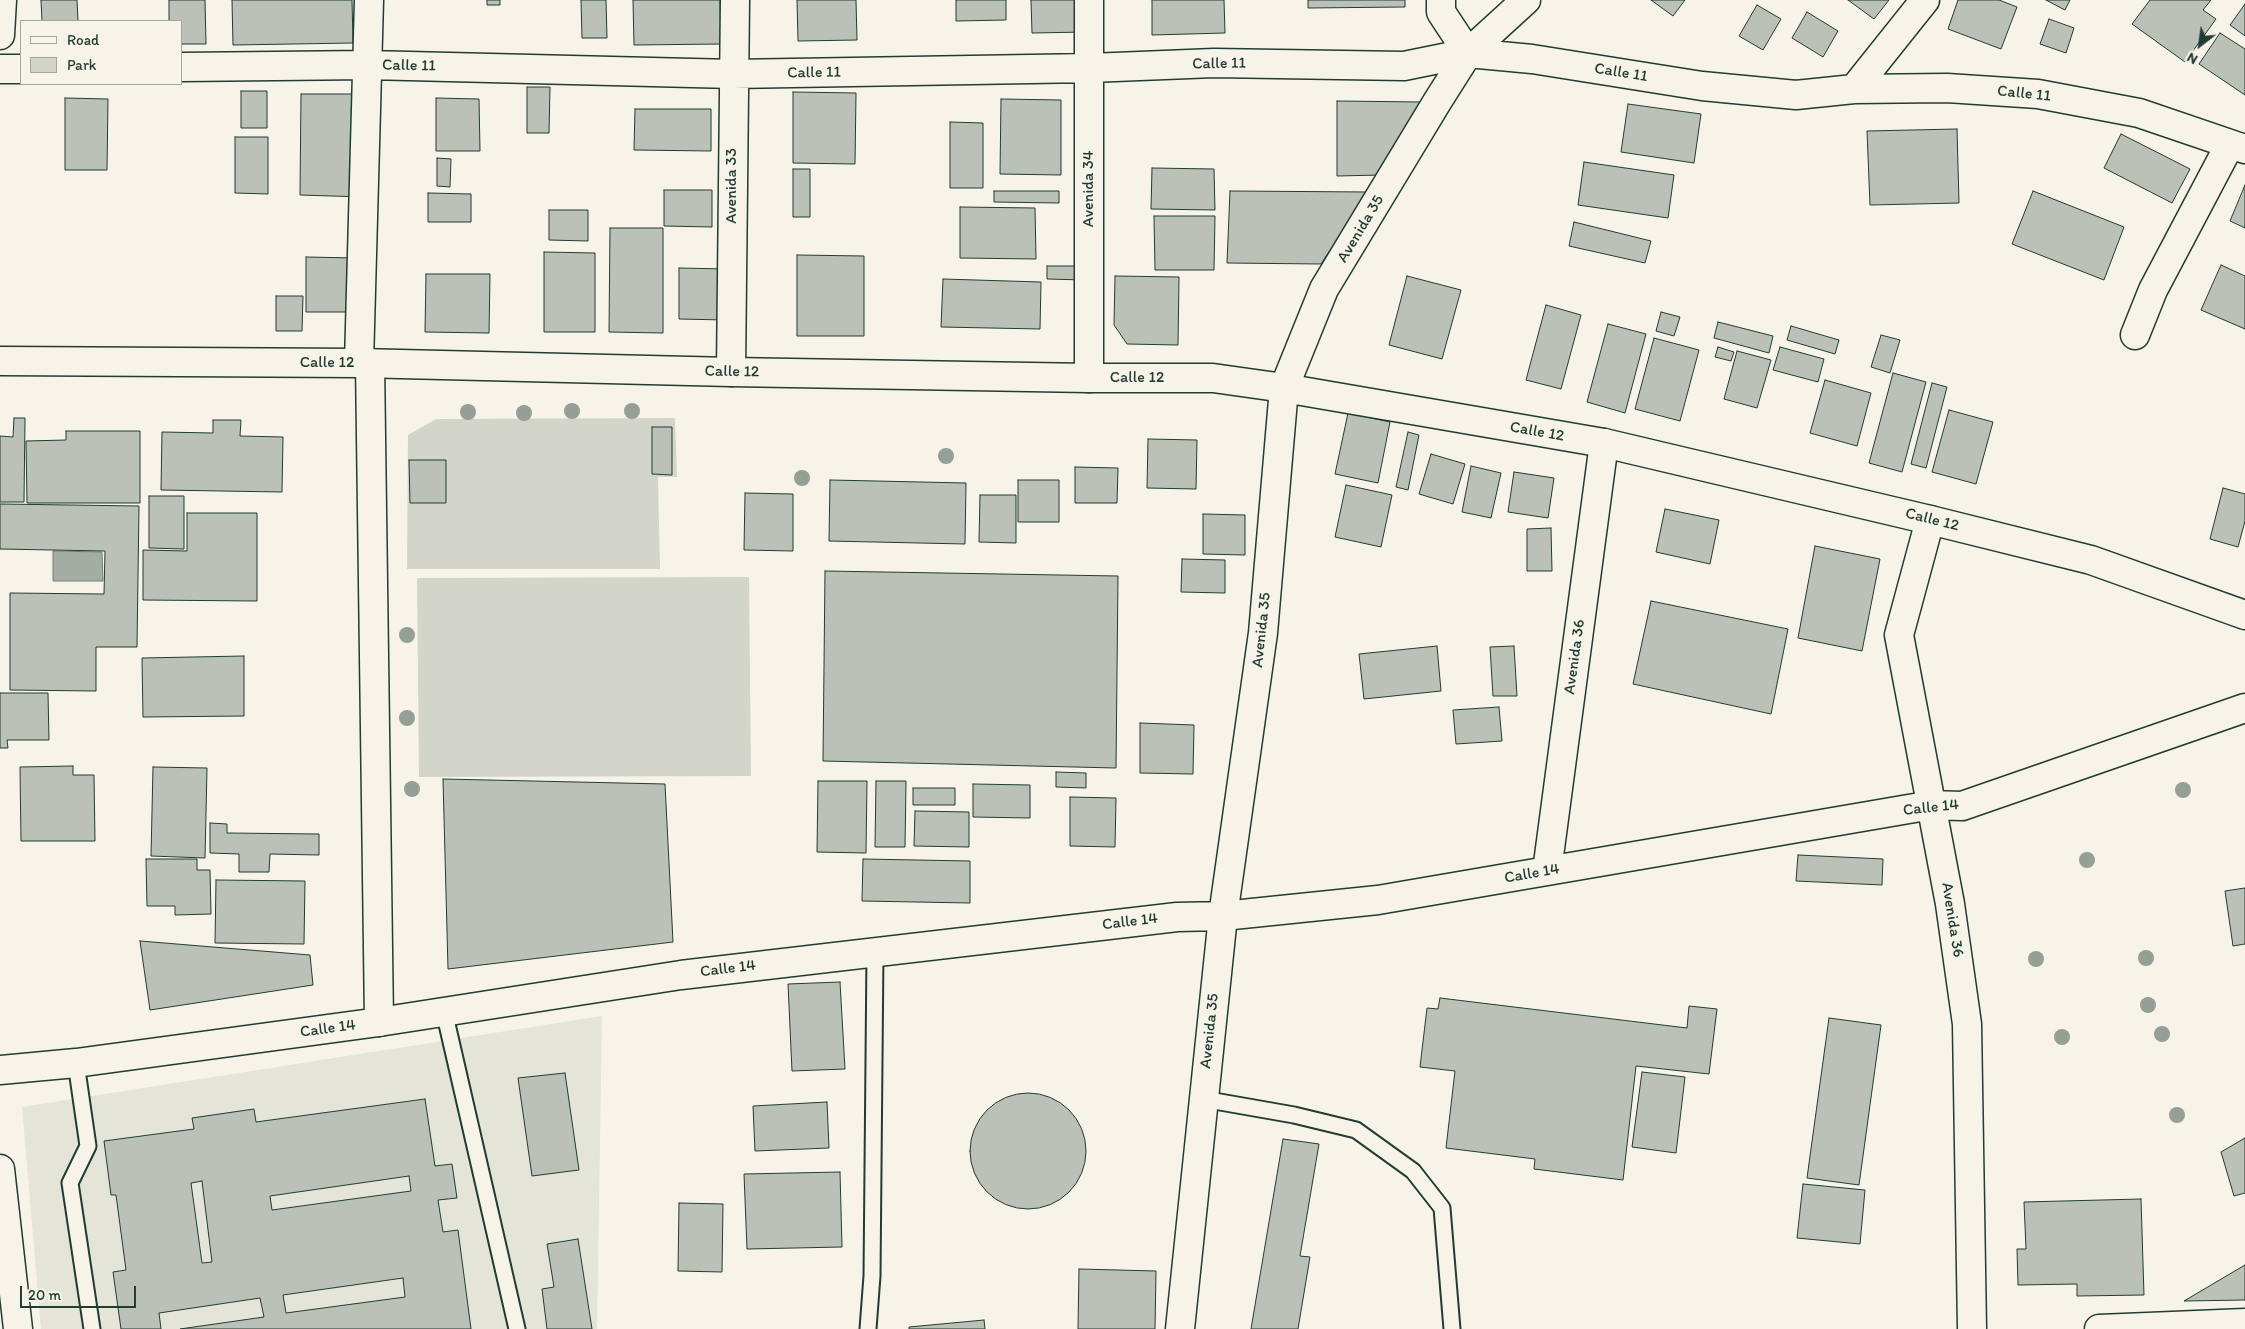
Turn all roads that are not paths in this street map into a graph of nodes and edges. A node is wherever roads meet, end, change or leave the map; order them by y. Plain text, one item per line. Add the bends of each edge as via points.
1 (2, 0) edge
2 (369, 0) edge
3 (735, 0) edge
4 (1089, 0) edge
5 (1441, 0) edge
6 (1526, 0) edge
7 (1926, 0) edge
8 (0, 35) edge
9 (1468, 53) junction
10 (368, 65) junction
11 (182, 67) edge
12 (1090, 68) junction
13 (0, 69) edge
14 (20, 69) edge
15 (733, 74) junction
16 (1854, 89) junction
17 (2241, 147) edge
18 (2135, 335) dead end
19 (0, 361) edge
20 (365, 363) junction
21 (731, 372) junction
22 (1089, 378) junction
23 (1284, 388) junction
24 (1604, 443) junction
25 (1930, 520) junction
26 (2245, 615) edge
27 (2245, 708) edge
28 (1932, 805) junction
29 (1547, 871) junction
30 (1223, 916) junction
31 (875, 952) junction
32 (444, 1011) junction
33 (379, 1022) junction
34 (76, 1063) junction
35 (0, 1070) edge
36 (1203, 1099) junction
37 (0, 1170) edge
38 (2245, 1323) edge
39 (18, 1329) edge
40 (92, 1329) edge
41 (517, 1329) edge
42 (868, 1329) edge
43 (1180, 1329) edge
44 (1452, 1329) edge
45 (1972, 1329) edge
46 (2098, 1329) edge

1 - 8 street
2 - 10 street
3 - 15 street, Avenida 33
4 - 12 street, Avenida 34
5 - 9 street via 1441,12
6 - 9 street, Avenida 35
7 - 16 street
9 - 12 street, Calle 11 via 1404,66 1214,63
9 - 16 street, Calle 11 via 1532,59 1712,87 1796,95
9 - 23 street, Avenida 35 via 1324,289
10 - 11 street, Calle 11
10 - 15 street, Calle 11
10 - 20 street
12 - 15 street, Calle 11
12 - 22 street, Avenida 34
13 - 14 street
15 - 21 street, Avenida 33
16 - 17 street, Calle 11 via 1947,88 2038,94 2140,113
17 - 18 street via 2153,290
19 - 20 street, Calle 12
20 - 21 street, Calle 12
20 - 33 street
21 - 22 street, Calle 12
22 - 23 street, Calle 12 via 1213,378
23 - 24 street, Calle 12
23 - 30 street, Avenida 35 via 1263,633
24 - 25 street, Calle 12
24 - 29 street, Avenida 36
25 - 26 street, Calle 12 via 2091,560
25 - 28 street, Avenida 36 via 1899,635
27 - 28 street, Calle 14 via 1962,806
28 - 29 street, Calle 14
28 - 45 street, Avenida 36 via 1967,1024
29 - 30 street, Calle 14 via 1378,900
30 - 31 street, Calle 14 via 1177,916
30 - 36 street, Avenida 35
31 - 32 street, Calle 14 via 681,975
31 - 42 lane via 872,1276
32 - 33 street, Calle 14
32 - 41 lane
33 - 34 street, Calle 14
34 - 35 street, Calle 14
34 - 40 lane via 88,1146 70,1183
36 - 43 street, Avenida 35
36 - 44 lane via 1356,1130 1413,1171 1442,1208
37 - 39 street
38 - 46 street

